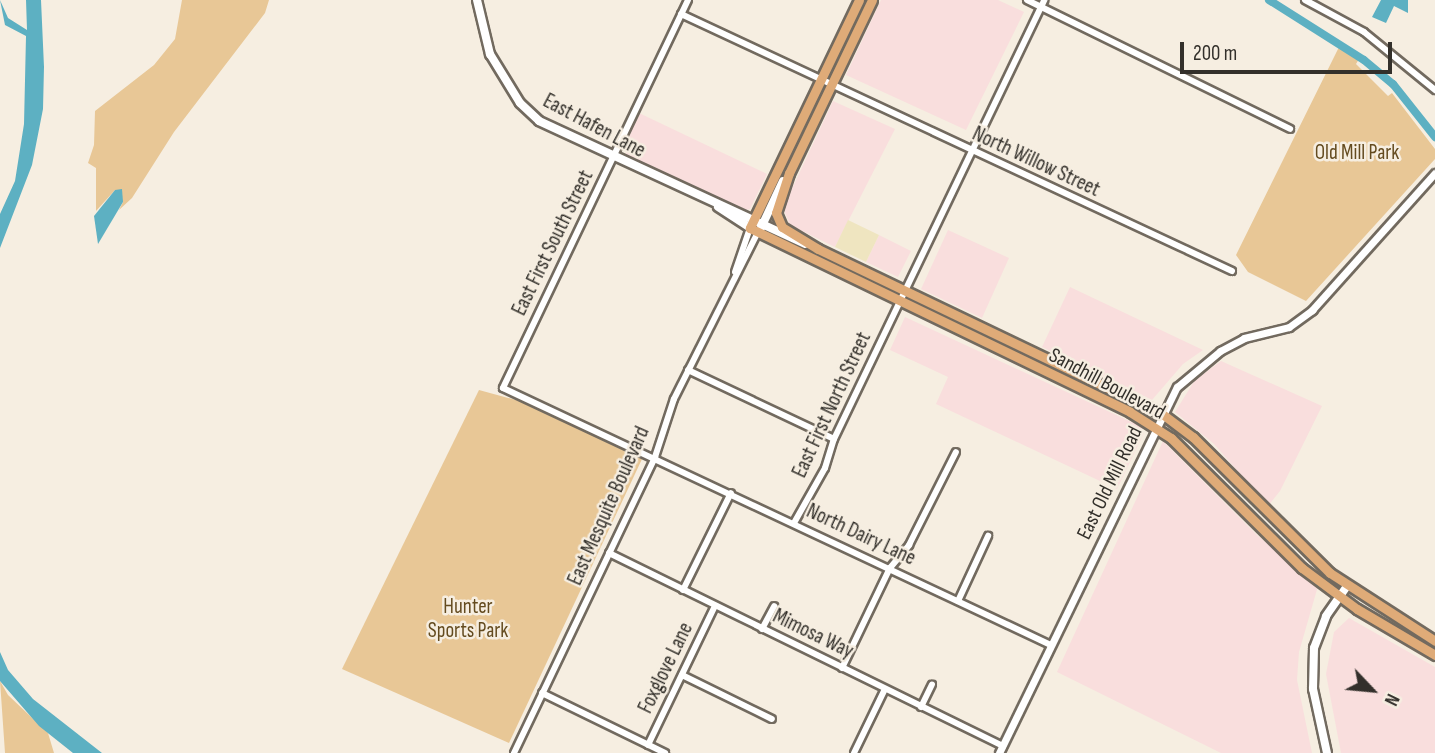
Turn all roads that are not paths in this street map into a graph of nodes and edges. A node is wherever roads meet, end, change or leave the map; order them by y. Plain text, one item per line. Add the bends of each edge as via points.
1 (477, 0) edge
2 (688, 0) edge
3 (859, 0) edge
4 (872, 0) edge
5 (1027, 0) edge
6 (1305, 0) edge
7 (1042, 3) edge
8 (681, 14) junction
9 (826, 82) junction
10 (1435, 90) edge
11 (1290, 129) dead end
12 (971, 151) junction
13 (612, 158) junction
14 (789, 173) junction
15 (1435, 173) edge
16 (756, 226) junction
17 (817, 249) junction
18 (1232, 271) dead end
19 (903, 296) junction
20 (997, 347) junction
21 (1054, 361) junction
22 (688, 370) junction
23 (503, 388) joint
24 (1161, 413) junction
25 (1156, 428) junction
26 (834, 439) junction
27 (956, 452) dead end
28 (655, 457) junction
29 (731, 493) junction
30 (794, 523) junction
31 (988, 536) dead end
32 (609, 554) junction
33 (890, 568) junction
34 (1348, 586) junction
35 (683, 590) junction
36 (1340, 597) junction
37 (958, 601) junction
38 (715, 606) junction
39 (774, 606) dead end
40 (762, 629) junction
41 (1435, 641) edge
42 (1051, 645) junction
43 (1435, 655) edge
44 (842, 668) junction
45 (682, 675) junction
46 (932, 684) dead end
47 (885, 689) junction
48 (542, 693) junction
49 (921, 707) junction
50 (772, 719) dead end
51 (648, 745) junction
52 (1001, 750) edge
53 (514, 753) edge
54 (664, 753) edge
55 (854, 753) edge
56 (1327, 753) edge

1 - 13 main road, East Hafen Lane via 490,54 520,103 539,121
2 - 8 street, East First South Street
3 - 9 main road, East Mesquite Boulevard
4 - 9 main road, East Mesquite Boulevard
5 - 7 street
6 - 10 street via 1364,32
7 - 11 street
7 - 12 street, East First North Street
8 - 9 street, North Willow Street
8 - 13 street, East First South Street
9 - 12 street, North Willow Street
9 - 14 main road, East Mesquite Boulevard
9 - 16 main road, East Mesquite Boulevard
12 - 18 street, North Willow Street
12 - 19 street, East First North Street
13 - 16 main road, East Hafen Lane
13 - 23 street, East First South Street
14 - 16 main road, East Mesquite Boulevard
14 - 17 main road via 778,203 778,220
15 - 24 street, East Old Mill Road via 1312,310 1289,327 1244,338 1220,351 1184,379
16 - 17 main road, Sandhill Boulevard
16 - 19 main road, Sandhill Boulevard
16 - 22 street, East Mesquite Boulevard
17 - 19 main road, Sandhill Boulevard
19 - 20 main road, Sandhill Boulevard
19 - 21 main road, Sandhill Boulevard
19 - 26 street, East First North Street
20 - 21 main road via 1006,343
20 - 25 main road, Sandhill Boulevard
21 - 24 main road, Sandhill Boulevard
22 - 26 street
22 - 28 street, East Mesquite Boulevard
23 - 28 street, North Dairy Lane
24 - 25 street, East Old Mill Road
24 - 34 main road, Sandhill Boulevard via 1193,437 1287,534
25 - 36 main road, Sandhill Boulevard via 1207,470 1302,568
25 - 42 street, East Old Mill Road
26 - 30 street, East First North Street via 825,468
27 - 33 street via 909,545
28 - 29 street, North Dairy Lane
28 - 32 street, East Mesquite Boulevard
29 - 30 street, North Dairy Lane
29 - 35 street
30 - 33 street, North Dairy Lane
31 - 37 street
32 - 35 street, Mimosa Way
32 - 48 street, East Mesquite Boulevard
33 - 37 street, North Dairy Lane
33 - 44 street
34 - 36 main road
34 - 41 main road, Sandhill Boulevard
35 - 38 street, Mimosa Way
36 - 43 main road, Sandhill Boulevard
36 - 56 main road via 1314,648 1313,689
37 - 42 street, North Dairy Lane
38 - 40 street, Mimosa Way
38 - 45 street, Foxglove Lane
39 - 40 street
40 - 44 street, Mimosa Way
42 - 52 street, East Old Mill Road
44 - 47 street, Mimosa Way
45 - 50 street
45 - 51 street, Foxglove Lane
46 - 49 street
47 - 49 street, Mimosa Way
47 - 55 street
48 - 51 street
48 - 53 street, East Mesquite Boulevard
49 - 52 street, Mimosa Way
51 - 54 street

